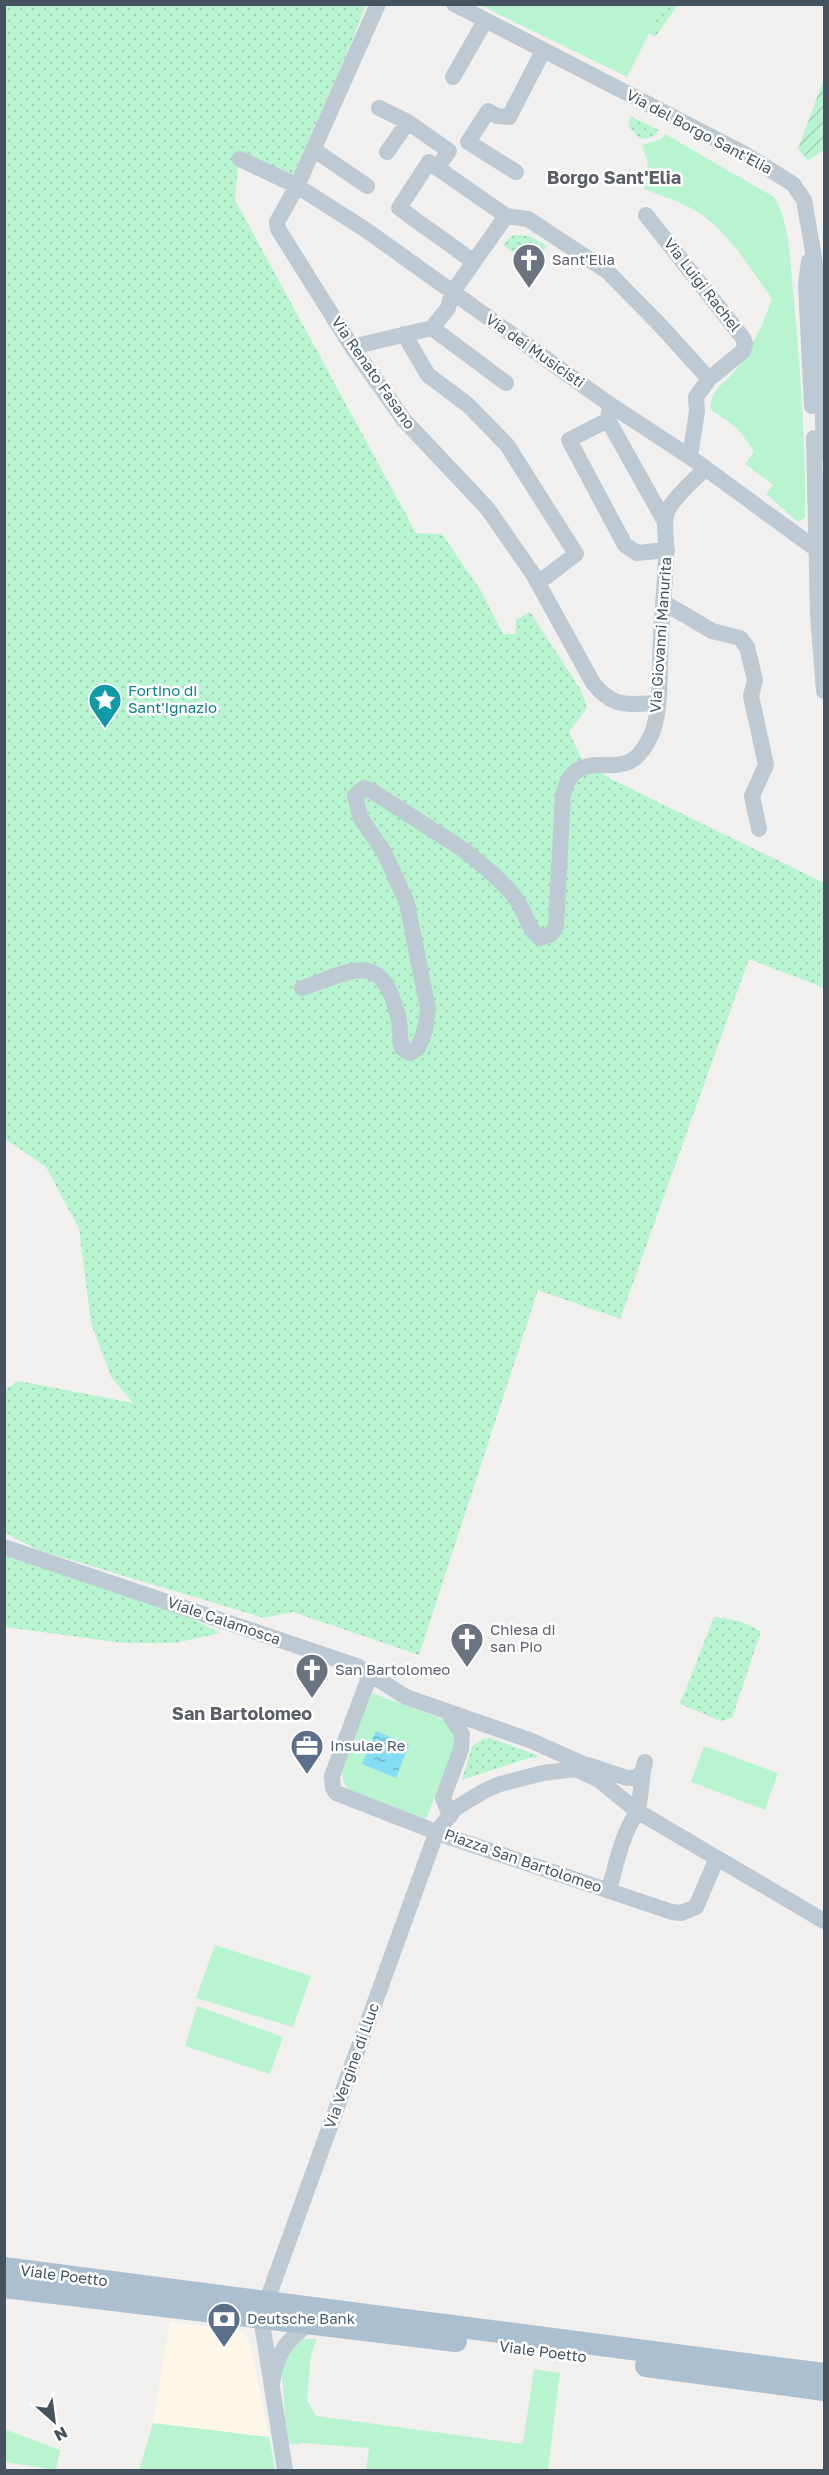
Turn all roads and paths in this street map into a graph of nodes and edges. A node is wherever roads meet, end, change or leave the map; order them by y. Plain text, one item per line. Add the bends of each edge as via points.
1 (378, 4) edge
2 (454, 4) edge
3 (485, 21) junction
4 (543, 51) junction
5 (453, 77) dead end
6 (379, 108) dead end
7 (408, 122) junction
8 (313, 149) junction
9 (387, 152) dead end
10 (240, 159) dead end
11 (437, 168) junction
12 (516, 172) dead end
13 (297, 186) junction
14 (367, 186) dead end
15 (646, 215) dead end
16 (506, 216) junction
17 (808, 219) junction
18 (825, 232) edge
19 (811, 248) junction
20 (474, 262) junction
21 (825, 266) edge
22 (819, 286) junction
23 (452, 293) junction
24 (432, 328) junction
25 (404, 334) junction
26 (352, 347) junction
27 (708, 380) junction
28 (506, 383) dead end
29 (609, 412) junction
30 (825, 453) edge
31 (690, 457) junction
32 (705, 469) junction
33 (664, 522) junction
34 (666, 550) junction
35 (820, 550) edge
36 (538, 583) junction
37 (663, 603) junction
38 (825, 691) edge
39 (658, 703) junction
40 (759, 829) dead end
41 (302, 988) dead end
42 (4, 1547) edge
43 (369, 1675) junction
44 (447, 1712) junction
45 (588, 1764) junction
46 (599, 1780) junction
47 (637, 1811) junction
48 (450, 1816) junction
49 (437, 1831) junction
50 (717, 1858) junction
51 (609, 1890) junction
52 (825, 1921) edge
53 (4, 2268) edge
54 (4, 2287) edge
55 (264, 2309) junction
56 (309, 2323) junction
57 (825, 2374) edge
58 (825, 2390) edge
59 (273, 2398) junction
60 (285, 2470) edge

1 - 8 street, Via Renato Fasano
2 - 3 street, Via del Borgo Sant'Elia
3 - 4 street, Via del Borgo Sant'Elia
3 - 5 street
4 - 12 street via 509,117 488,111 468,142
4 - 17 street, Via del Borgo Sant'Elia via 781,175 804,200
6 - 7 street
7 - 9 street
7 - 11 street via 449,151
8 - 13 street, Via Renato Fasano
8 - 14 street
10 - 13 street, Via dei Musicisti
11 - 16 street
11 - 20 street via 429,162 399,208
13 - 23 street, Via dei Musicisti
13 - 26 street, Via Renato Fasano via 277,222 278,229
15 - 27 street, Via Luigi Rachel via 743,338 743,351
16 - 20 street
16 - 27 street via 528,219 607,271
17 - 18 street
17 - 19 street, Via del Borgo Sant'Elia
19 - 22 street, Via del Borgo Sant'Elia
19 - 35 street, Via del Borgo Sant'Elia via 806,284
20 - 23 street
21 - 22 street, Via del Borgo Sant'Elia
22 - 30 street, Via del Borgo Sant'Elia
23 - 24 street via 448,308
23 - 29 street, Via dei Musicisti
24 - 25 street
24 - 28 street
25 - 26 street
25 - 36 street via 428,375 468,405 507,445 576,554
26 - 36 street, Via Renato Fasano via 410,427 487,508
27 - 31 street via 696,397
29 - 31 street, Via dei Musicisti
29 - 33 street
29 - 34 street via 569,440 625,546 637,553
31 - 32 street, Via dei Musicisti
32 - 33 street via 669,508
32 - 35 street, Via dei Musicisti
33 - 34 street, Via Giovanni Manurita
34 - 37 street, Via Giovanni Manurita
35 - 38 street, Via del Borgo Sant'Elia via 818,615
36 - 39 street, Via Renato Fasano via 605,697 620,704
37 - 39 street, Via Giovanni Manurita
37 - 40 street via 712,631 740,638 747,647 754,680 751,696 766,765 752,796
39 - 41 street, Via Giovanni Manurita via 653,730 635,758 621,766 591,765 573,774 568,782 563,795 556,926 546,937 540,938 532,930 510,891 464,850 372,791 364,788 355,796 360,817 384,852 407,903 428,1009 418,1048 407,1052 401,1046 399,1019 386,985 373,972 358,968
42 - 43 street, Viale Calamosca via 346,1662
43 - 44 street, Viale Calamosca via 406,1697
43 - 49 street, Piazza San Bartolomeo via 332,1776 333,1788 345,1797
44 - 45 street, Viale Calamosca
44 - 48 street, Piazza San Bartolomeo via 462,1734 461,1749 443,1798
45 - 46 street
45 - 47 street, Piazza San Bartolomeo via 627,1778 636,1778 644,1767
46 - 47 street, Piazza San Bartolomeo
46 - 48 street, Piazza San Bartolomeo via 576,1769 543,1773 484,1791
47 - 50 street, Piazza San Bartolomeo
47 - 51 street, Piazza San Bartolomeo via 619,1851
48 - 49 street, Piazza San Bartolomeo
49 - 51 street, Piazza San Bartolomeo
49 - 55 street, Via Vergine di Lluc
50 - 51 street, Piazza San Bartolomeo via 700,1900 690,1911 672,1912
50 - 52 street
53 - 55 main road, Viale Poetto
54 - 55 main road, Viale Poetto
55 - 56 main road, Viale Poetto
55 - 57 main road, Viale Poetto
55 - 59 street
56 - 58 main road, Viale Poetto
56 - 59 street via 287,2342 277,2358
59 - 60 street

